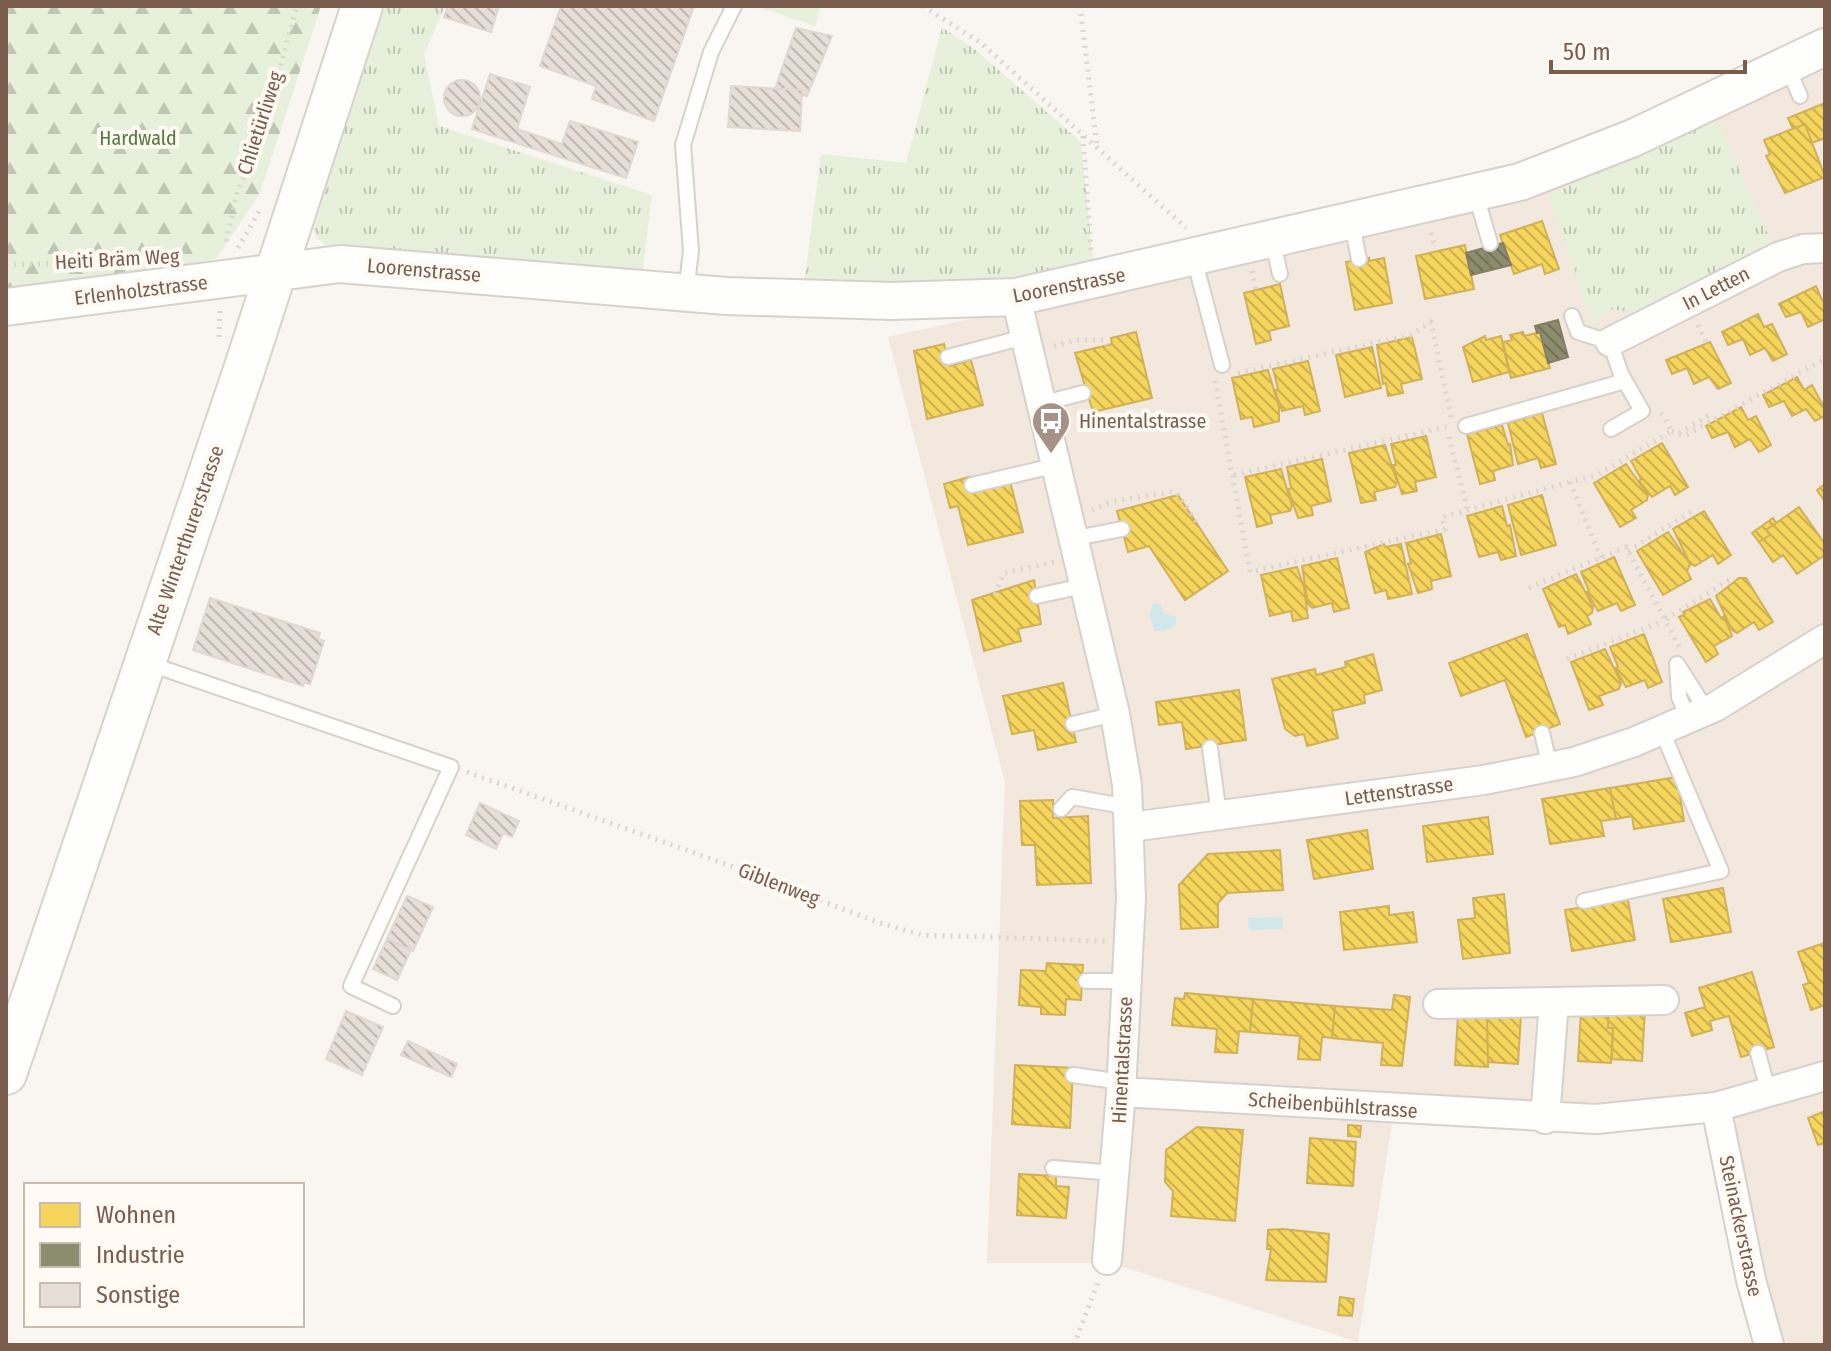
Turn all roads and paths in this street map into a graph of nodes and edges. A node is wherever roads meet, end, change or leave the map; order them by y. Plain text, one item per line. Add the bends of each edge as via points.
1 (297, 6) edge
2 (362, 6) edge
3 (734, 6) edge
4 (923, 6) edge
5 (1080, 6) edge
6 (1825, 47) edge
7 (1083, 135) junction
8 (1097, 147) junction
9 (1475, 192) junction
10 (1351, 220) junction
11 (1272, 237) junction
12 (1490, 243) dead end
13 (212, 247) dead end
14 (1825, 248) edge
15 (1091, 253) dead end
16 (1204, 256) junction
17 (1359, 259) dead end
18 (113, 261) dead end
19 (6, 265) edge
20 (1251, 268) dead end
21 (276, 272) junction
22 (1280, 274) dead end
23 (1256, 290) dead end
24 (686, 293) junction
25 (1016, 297) junction
26 (6, 307) edge
27 (1572, 316) dead end
28 (1037, 342) junction
29 (1610, 342) junction
30 (1107, 345) dead end
31 (948, 357) dead end
32 (1825, 359) edge
33 (1218, 372) joint
34 (1240, 372) dead end
35 (1625, 381) junction
36 (1083, 393) dead end
37 (1039, 404) junction
38 (1642, 411) junction
39 (1710, 415) dead end
40 (1466, 426) dead end
41 (1611, 429) dead end
42 (1675, 432) junction
43 (1450, 441) dead end
44 (1053, 466) junction
45 (1234, 475) junction
46 (1570, 482) junction
47 (972, 485) dead end
48 (1468, 511) junction
49 (1691, 512) dead end
50 (1199, 526) dead end
51 (1122, 529) dead end
52 (1073, 539) junction
53 (1628, 551) junction
54 (1601, 558) junction
55 (1731, 579) dead end
56 (1083, 586) junction
57 (1529, 588) dead end
58 (995, 594) dead end
59 (1037, 596) dead end
60 (1664, 620) junction
61 (1825, 639) edge
62 (1567, 659) dead end
63 (142, 662) junction
64 (1115, 714) junction
65 (1073, 724) dead end
66 (1662, 731) junction
67 (1542, 733) dead end
68 (1210, 748) dead end
69 (451, 767) junction
70 (1550, 767) junction
71 (1061, 809) dead end
72 (1219, 815) junction
73 (1130, 817) junction
74 (1584, 901) dead end
75 (1117, 941) dead end
76 (1086, 981) dead end
77 (1127, 981) junction
78 (1664, 1000) dead end
79 (1554, 1002) junction
80 (1438, 1004) dead end
81 (393, 1006) dead end
82 (1758, 1053) dead end
83 (6, 1074) edge
84 (1073, 1075) dead end
85 (1825, 1076) edge
86 (1122, 1087) junction
87 (1769, 1094) junction
88 (1716, 1107) junction
89 (1545, 1119) junction
90 (1053, 1168) dead end
91 (1115, 1173) junction
92 (1107, 1260) joint
93 (1074, 1345) edge
94 (1769, 1345) edge

1 - 13 path, Chlietürliweg via 226,241
2 - 21 main road, Alte Winterthurerstrasse
3 - 24 lane via 711,52 683,145 691,251
4 - 7 path via 981,43
5 - 8 path
6 - 9 street, Loorenstrasse via 1793,80 1520,182
7 - 8 path
7 - 15 path
8 - 16 path
9 - 10 street, Loorenstrasse
9 - 12 lane
10 - 11 street, Loorenstrasse
10 - 17 lane
11 - 16 street, Loorenstrasse
11 - 22 lane
14 - 29 street, In Letten via 1778,257
16 - 25 street, Loorenstrasse
16 - 33 lane
18 - 19 path, Heiti Bräm Weg
20 - 23 path
21 - 24 street, Loorenstrasse via 311,265 382,266
21 - 26 street, Erlenholzstrasse
21 - 63 main road, Alte Winterthurerstrasse
24 - 25 street, Loorenstrasse via 892,301
25 - 28 street, Hinentalstrasse
27 - 29 lane via 1578,332
28 - 30 path via 1098,338
28 - 31 lane
28 - 37 street, Hinentalstrasse
29 - 35 lane
32 - 42 path via 1684,436
33 - 45 path
34 - 45 path via 1411,335 1431,322 1452,420 1443,427
35 - 38 lane
35 - 40 lane
36 - 37 lane
37 - 44 street, Hinentalstrasse
38 - 41 lane
38 - 42 path via 1655,403
39 - 42 path
42 - 46 path via 1597,475
43 - 48 path
44 - 47 lane
44 - 52 street, Hinentalstrasse
45 - 48 path via 1250,572 1445,529 1442,517
46 - 48 path
46 - 54 path
49 - 53 path
50 - 52 path via 1171,492 1093,509
51 - 52 lane
52 - 56 street, Hinentalstrasse
52 - 58 path via 1004,573
53 - 54 path via 1626,547
53 - 60 path
54 - 57 path
55 - 60 path
56 - 59 lane
56 - 64 street, Hinentalstrasse
60 - 62 path
61 - 66 street, Lettenstrasse via 1768,677
63 - 69 lane
63 - 83 main road, Alte Winterthurerstrasse
64 - 65 lane
64 - 73 street, Hinentalstrasse
66 - 70 street, Lettenstrasse
66 - 74 lane via 1721,871
67 - 70 lane
68 - 72 lane
69 - 75 path, Giblenweg via 922,935
69 - 81 lane via 351,986
70 - 72 street, Lettenstrasse
71 - 73 lane via 1072,797
72 - 73 street, Lettenstrasse
73 - 77 street, Hinentalstrasse
76 - 77 lane
77 - 86 street, Hinentalstrasse
78 - 79 street
79 - 80 street
79 - 89 street
82 - 87 lane
84 - 86 lane
85 - 87 street, Scheibenbühlstrasse
86 - 89 street, Scheibenbühlstrasse
86 - 91 street, Hinentalstrasse
87 - 88 street, Scheibenbühlstrasse
88 - 89 street, Scheibenbühlstrasse via 1626,1118
88 - 94 street, Steinackerstrasse
90 - 91 lane
91 - 92 street, Hinentalstrasse
92 - 93 path

